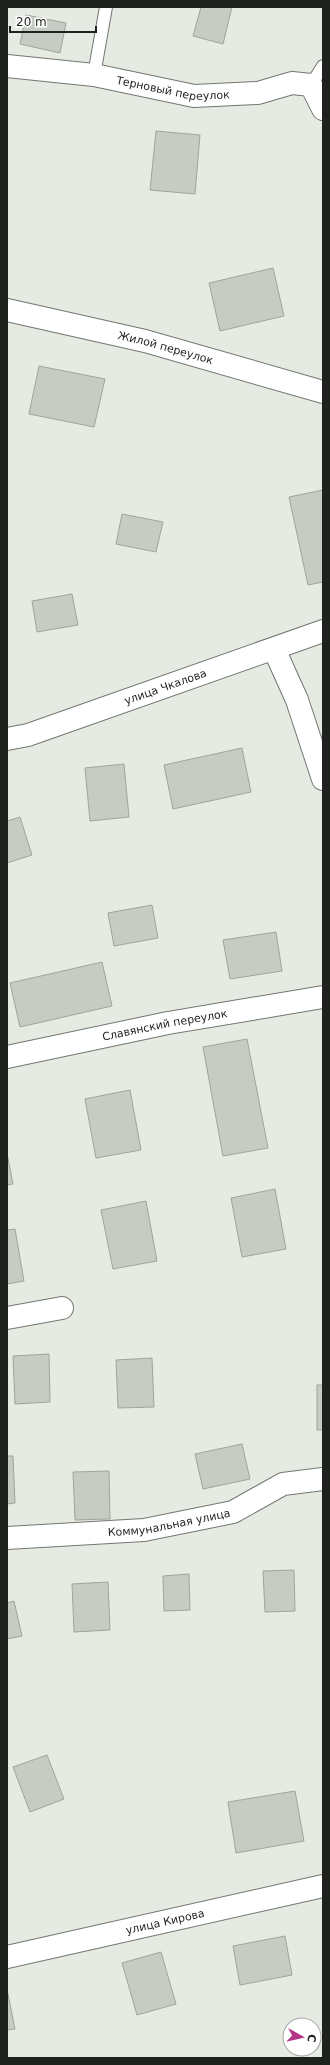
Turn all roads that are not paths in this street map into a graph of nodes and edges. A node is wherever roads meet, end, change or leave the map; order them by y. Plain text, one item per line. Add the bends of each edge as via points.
1 (106, 7) edge
2 (7, 66) edge
3 (323, 66) edge
4 (94, 75) junction
5 (311, 85) junction
6 (323, 109) edge
7 (7, 310) edge
8 (323, 392) edge
9 (323, 631) edge
10 (274, 649) junction
11 (7, 739) edge
12 (323, 779) edge
13 (323, 997) edge
14 (7, 1057) edge
15 (62, 1308) dead end
16 (7, 1318) edge
17 (323, 1479) edge
18 (7, 1538) edge
19 (323, 1886) edge
20 (7, 1957) edge

1 - 4 lane
2 - 4 street, Терновый переулок
3 - 5 lane
4 - 5 street, Терновый переулок via 194,96 258,93 292,83
5 - 6 street
7 - 8 street, Жилой переулок via 145,341
9 - 10 street, улица Чкалова
10 - 11 street, улица Чкалова via 28,735
10 - 12 street via 297,700
13 - 14 street, Славянский переулок via 168,1023
15 - 16 street
17 - 18 street, Коммунальная улица via 283,1484 233,1512 144,1530
19 - 20 street, улица Кирова

